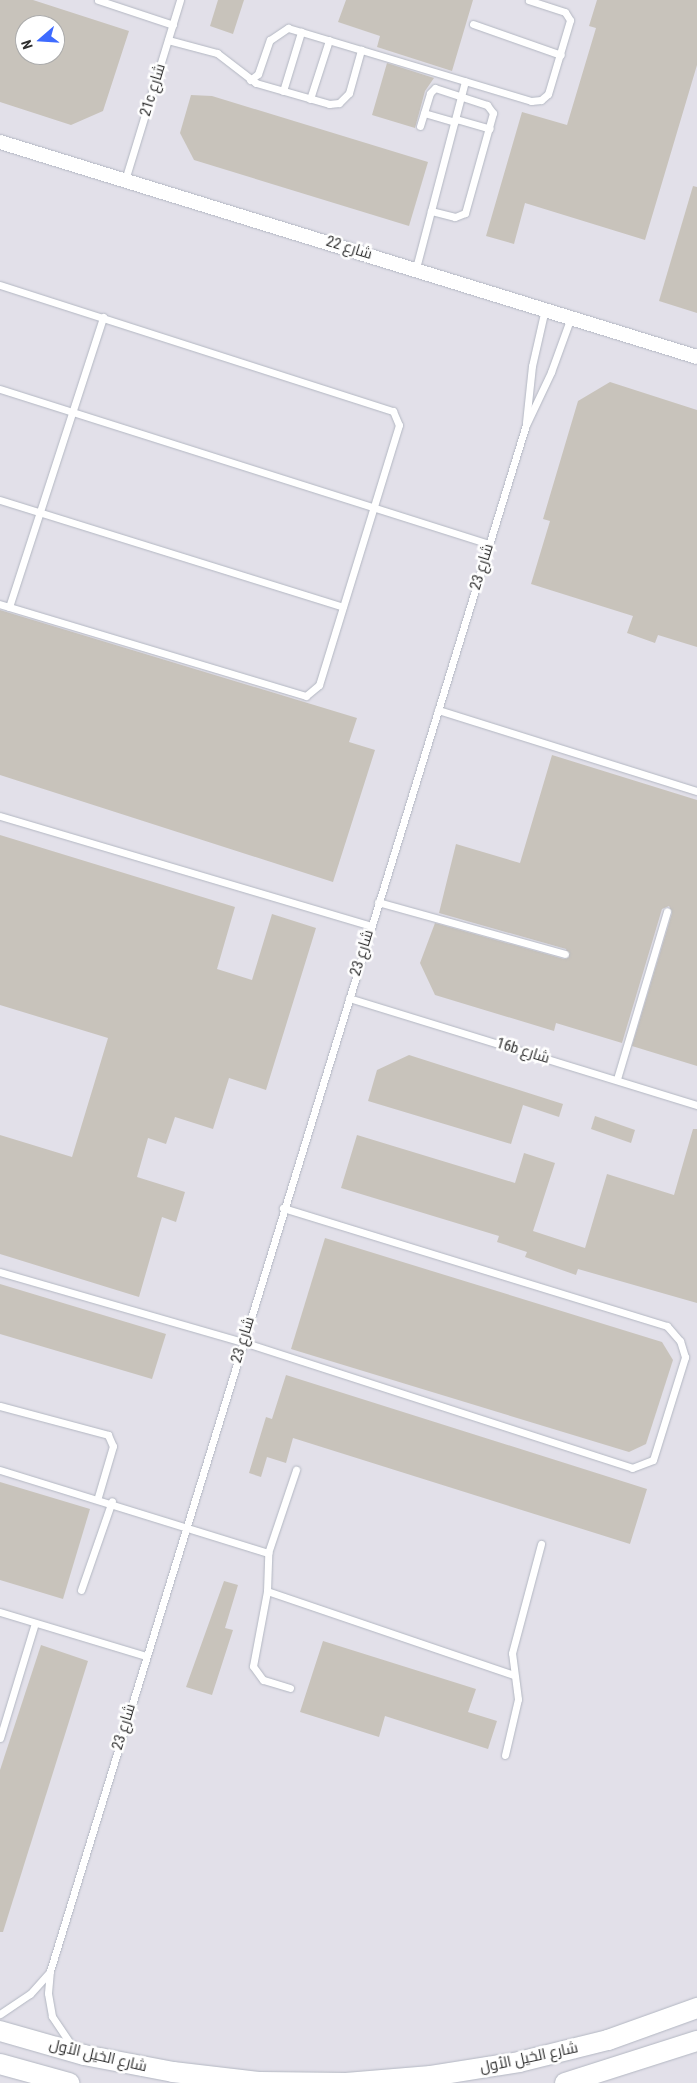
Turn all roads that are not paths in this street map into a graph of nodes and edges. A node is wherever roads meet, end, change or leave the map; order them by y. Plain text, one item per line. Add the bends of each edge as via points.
1 (98, 0) edge
2 (180, 0) edge
3 (529, 0) edge
4 (473, 24) dead end
5 (173, 25) junction
6 (300, 32) junction
7 (168, 40) junction
8 (329, 40) junction
9 (361, 50) junction
10 (561, 55) junction
11 (250, 80) junction
12 (466, 82) junction
13 (283, 91) junction
14 (462, 96) junction
15 (310, 99) junction
16 (424, 113) junction
17 (455, 120) junction
18 (420, 126) dead end
19 (490, 129) junction
20 (0, 142) edge
21 (125, 180) junction
22 (431, 211) junction
23 (416, 268) junction
24 (0, 285) edge
25 (545, 309) junction
26 (103, 317) junction
27 (571, 317) junction
28 (697, 357) edge
29 (0, 389) edge
30 (72, 412) junction
31 (526, 424) junction
32 (0, 500) edge
33 (374, 507) junction
34 (42, 513) junction
35 (489, 544) junction
36 (0, 604) edge
37 (9, 607) junction
38 (342, 607) junction
39 (438, 710) junction
40 (697, 791) edge
41 (0, 816) edge
42 (378, 902) junction
43 (667, 911) dead end
44 (371, 926) junction
45 (566, 954) dead end
46 (349, 998) junction
47 (617, 1079) junction
48 (697, 1105) edge
49 (283, 1208) junction
50 (0, 1272) edge
51 (243, 1342) junction
52 (0, 1406) edge
53 (0, 1470) edge
54 (296, 1470) dead end
55 (98, 1497) junction
56 (112, 1501) junction
57 (185, 1526) junction
58 (541, 1544) dead end
59 (268, 1552) junction
60 (81, 1590) dead end
61 (267, 1591) junction
62 (0, 1612) edge
63 (35, 1623) junction
64 (146, 1656) junction
65 (514, 1675) junction
66 (290, 1688) dead end
67 (0, 1738) edge
68 (505, 1755) dead end
69 (50, 1970) junction
70 (697, 2008) edge
71 (0, 2014) edge
72 (0, 2032) edge
73 (697, 2041) edge
74 (84, 2055) junction
75 (0, 2064) edge
76 (70, 2083) edge
77 (565, 2083) edge

1 - 5 lane
2 - 5 lane, 21c شارع
3 - 10 lane via 568,16 570,25
4 - 10 lane
5 - 7 lane, 21c شارع
6 - 8 lane
6 - 11 lane via 285,29 273,36 258,74
6 - 13 lane
7 - 11 lane via 217,52
7 - 21 lane, 21c شارع
8 - 9 lane
8 - 15 lane
9 - 12 lane
9 - 15 lane via 343,101 329,104
10 - 12 lane via 548,94 541,100 531,101
11 - 13 lane
12 - 14 lane
13 - 15 lane
14 - 16 lane via 433,89
14 - 17 lane
14 - 19 lane via 490,106 493,113
16 - 17 lane
16 - 18 lane
17 - 19 lane
17 - 22 lane
19 - 22 lane via 465,213 455,217
20 - 21 street, شارع 22
21 - 23 street, شارع 22
22 - 23 lane
23 - 25 street, شارع 22
24 - 26 lane
25 - 27 street, شارع 22
25 - 31 lane, شارع 23 via 532,366
26 - 30 lane
26 - 33 lane via 393,410 399,425
27 - 28 street, شارع 22
27 - 31 lane, شارع 23 via 551,372
29 - 30 lane
30 - 33 lane
30 - 34 lane
31 - 35 lane, شارع 23
32 - 34 lane
33 - 35 lane
33 - 38 lane
34 - 37 lane
34 - 38 lane
35 - 39 lane, شارع 23
36 - 37 lane
37 - 38 lane via 306,696 318,685
39 - 40 lane
39 - 42 lane, شارع 23
41 - 44 lane
42 - 44 lane, شارع 23
42 - 45 lane
43 - 47 lane
44 - 46 lane, شارع 23
46 - 47 lane, 16b شارع
46 - 49 lane, شارع 23
47 - 48 lane, 16b شارع
49 - 51 lane, شارع 23
49 - 51 lane via 667,1326 684,1348 684,1368 658,1451 647,1465 632,1468
50 - 51 lane
51 - 57 lane, شارع 23
52 - 55 lane via 108,1435 113,1446
53 - 55 lane
54 - 59 lane
55 - 56 lane
56 - 57 lane
56 - 60 lane
57 - 59 lane
57 - 64 lane, شارع 23
58 - 65 lane via 512,1652
59 - 61 lane
61 - 65 lane
61 - 66 lane via 253,1666 263,1680
62 - 63 lane
63 - 64 lane
63 - 67 lane
64 - 69 lane, شارع 23
65 - 68 lane via 518,1699
69 - 71 lane, شارع 23 via 30,1994
69 - 74 lane, شارع 23 via 48,1993 52,2016 65,2038
70 - 74 main road, شارع الخيل الأول via 563,2052 473,2070 388,2080 303,2083 218,2078
72 - 74 main road, شارع الخيل الأول
73 - 77 main road, شارع الخيل الأول
75 - 76 main road

